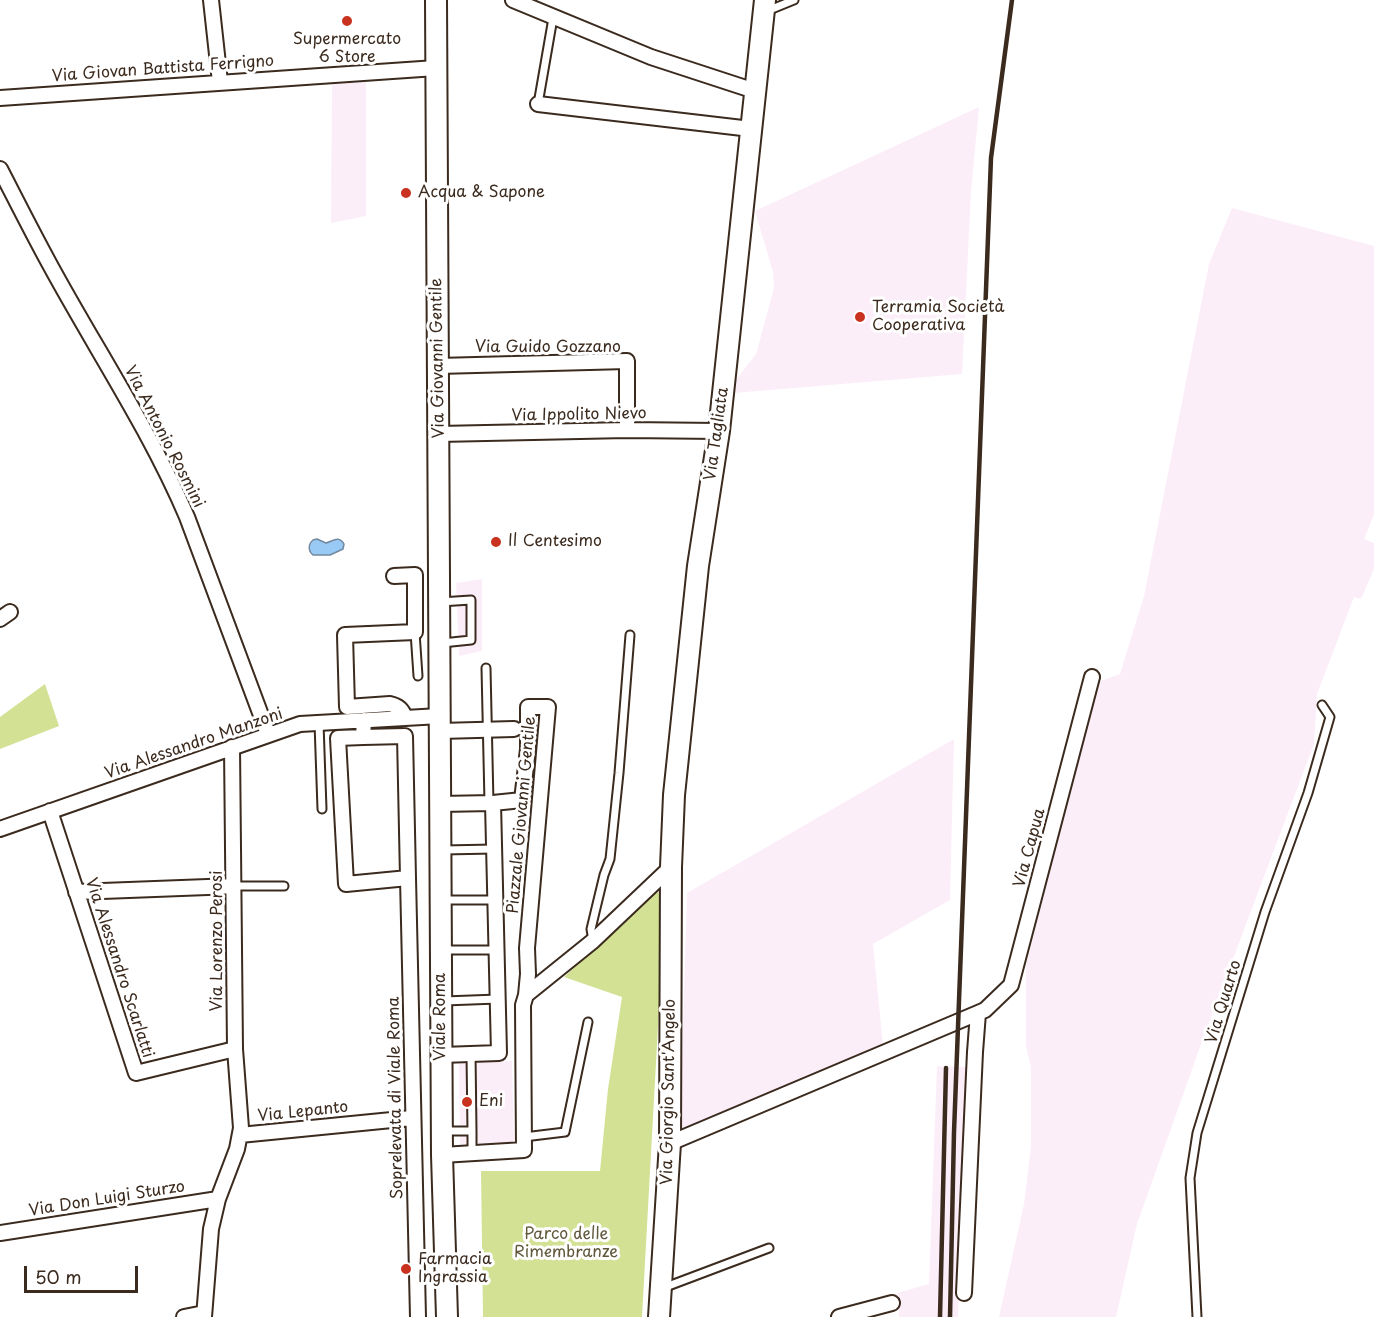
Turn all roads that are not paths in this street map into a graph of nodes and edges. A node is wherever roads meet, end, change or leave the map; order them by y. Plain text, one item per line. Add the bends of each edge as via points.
1 (211, 0) edge
2 (436, 0) edge
3 (513, 0) edge
4 (794, 0) edge
5 (764, 6) edge
6 (553, 18) junction
7 (436, 68) junction
8 (220, 82) junction
9 (755, 91) junction
10 (0, 98) edge
11 (538, 104) joint
12 (751, 129) junction
13 (0, 169) edge
14 (438, 366) junction
15 (627, 430) junction
16 (719, 431) junction
17 (439, 434) junction
18 (394, 576) dead end
19 (439, 602) junction
20 (415, 632) junction
21 (630, 635) dead end
22 (439, 643) junction
23 (486, 668) dead end
24 (418, 676) dead end
25 (1092, 677) dead end
26 (1322, 705) dead end
27 (405, 717) junction
28 (364, 720) junction
29 (319, 723) junction
30 (440, 724) junction
31 (487, 729) junction
32 (514, 729) dead end
33 (268, 734) junction
34 (363, 737) junction
35 (232, 747) junction
36 (491, 803) junction
37 (440, 804) junction
38 (321, 809) dead end
39 (50, 811) junction
40 (0, 829) edge
41 (494, 849) junction
42 (440, 850) junction
43 (671, 867) junction
44 (408, 878) junction
45 (234, 886) junction
46 (284, 886) dead end
47 (76, 892) junction
48 (441, 900) junction
49 (495, 900) junction
50 (593, 941) junction
51 (441, 950) junction
52 (496, 950) junction
53 (526, 995) junction
54 (498, 999) junction
55 (441, 1001) junction
56 (978, 1013) junction
57 (588, 1022) dead end
58 (235, 1049) junction
59 (471, 1054) junction
60 (442, 1055) junction
61 (412, 1118) junction
62 (442, 1131) junction
63 (472, 1131) junction
64 (240, 1135) junction
65 (524, 1137) junction
66 (670, 1143) junction
67 (472, 1153) junction
68 (442, 1155) junction
69 (218, 1199) junction
70 (0, 1233) edge
71 (769, 1248) dead end
72 (661, 1288) junction
73 (964, 1293) dead end
74 (892, 1303) dead end
75 (204, 1315) edge
76 (184, 1317) edge
77 (418, 1317) edge
78 (447, 1317) edge
79 (659, 1317) edge
80 (839, 1317) edge
81 (1197, 1317) edge

1 - 8 street
2 - 7 main road, Via Giovanni Gentile
3 - 6 street
4 - 5 lane
5 - 9 main road, Via Tagliata
6 - 9 street via 651,57
6 - 11 lane
7 - 8 street, Via Giovan Battista Ferrigno
7 - 14 main road, Via Giovanni Gentile
8 - 10 street, Via Giovan Battista Ferrigno
9 - 12 main road, Via Tagliata
11 - 12 street
12 - 16 main road, Via Tagliata
13 - 33 street, Via Antonio Rosmini via 173,484
14 - 15 street, Via Guido Gozzano via 627,361
14 - 17 main road, Via Giovanni Gentile
15 - 16 street, Via Ippolito Nievo
15 - 17 street, Via Ippolito Nievo
16 - 43 main road, Via Tagliata via 698,566 674,795
17 - 19 main road, Via Giovanni Gentile
18 - 20 street via 415,575
19 - 22 main road, Via Giovanni Gentile
19 - 22 lane via 471,600 471,640
20 - 24 lane
20 - 27 street via 345,635 347,707 390,704 397,706
21 - 50 lane via 610,859 591,929
22 - 30 main road, Via Giovanni Gentile
23 - 31 lane, Piazzale Giovanni Gentile
25 - 56 street, Via Capua via 1011,985
26 - 81 lane, Via Quarto via 1330,717 1308,793 1265,912 1197,1133 1190,1178
27 - 28 street, Via Alessandro Manzoni
27 - 30 street, Via Alessandro Manzoni
28 - 29 street, Via Alessandro Manzoni
28 - 34 street
29 - 33 street, Via Alessandro Manzoni via 300,724
29 - 38 lane
30 - 31 street, Via Alessandro Manzoni
30 - 37 main road, Viale Roma
31 - 32 street, Via Alessandro Manzoni
31 - 36 lane, Piazzale Giovanni Gentile
33 - 35 street, Via Alessandro Manzoni
34 - 44 street, Soprelevata di Viale Roma via 405,736
34 - 44 street via 338,738 346,884
35 - 39 street, Via Alessandro Manzoni
35 - 45 street, Via Lorenzo Perosi
36 - 37 street, Piazzale Giovanni Gentile
36 - 41 street, Piazzale Giovanni Gentile
36 - 53 street, Piazzale Giovanni Gentile via 522,800 528,707 548,707
37 - 42 main road, Viale Roma
39 - 40 street, Via Alessandro Manzoni
39 - 47 street, Via Alessandro Scarlatti
41 - 42 lane
41 - 49 street, Piazzale Giovanni Gentile
42 - 48 main road, Viale Roma
43 - 50 street
43 - 66 main road, Via Giorgio Sant'Angelo
44 - 61 street, Soprelevata di Viale Roma
45 - 46 lane
45 - 47 street
45 - 58 street, Via Lorenzo Perosi
47 - 58 street, Via Alessandro Scarlatti via 136,1073
48 - 49 lane
48 - 51 main road, Viale Roma
49 - 52 street, Piazzale Giovanni Gentile
50 - 53 street
51 - 52 lane
51 - 55 main road, Viale Roma
52 - 54 street, Piazzale Giovanni Gentile
53 - 65 street
54 - 55 lane
54 - 59 street, Piazzale Giovanni Gentile via 499,1053
55 - 60 main road, Viale Roma
56 - 66 street, Via Capua
56 - 73 street
57 - 65 lane via 565,1132
58 - 64 street, Via Lorenzo Perosi
59 - 60 street, Piazzale Giovanni Gentile
59 - 63 lane
60 - 62 main road, Viale Roma
61 - 64 street, Via Lepanto
61 - 77 street, Soprelevata di Viale Roma
62 - 63 lane
62 - 68 main road, Viale Roma
63 - 67 lane
64 - 69 street, Via Lepanto
65 - 67 street via 524,1150
66 - 72 main road, Via Giorgio Sant'Angelo
67 - 68 street
68 - 78 main road, Viale Roma
69 - 70 street, Via Don Luigi Sturzo
69 - 75 street, Via Lepanto via 211,1229
71 - 72 lane
72 - 79 main road, Via Giorgio Sant'Angelo
74 - 80 street
75 - 76 street

